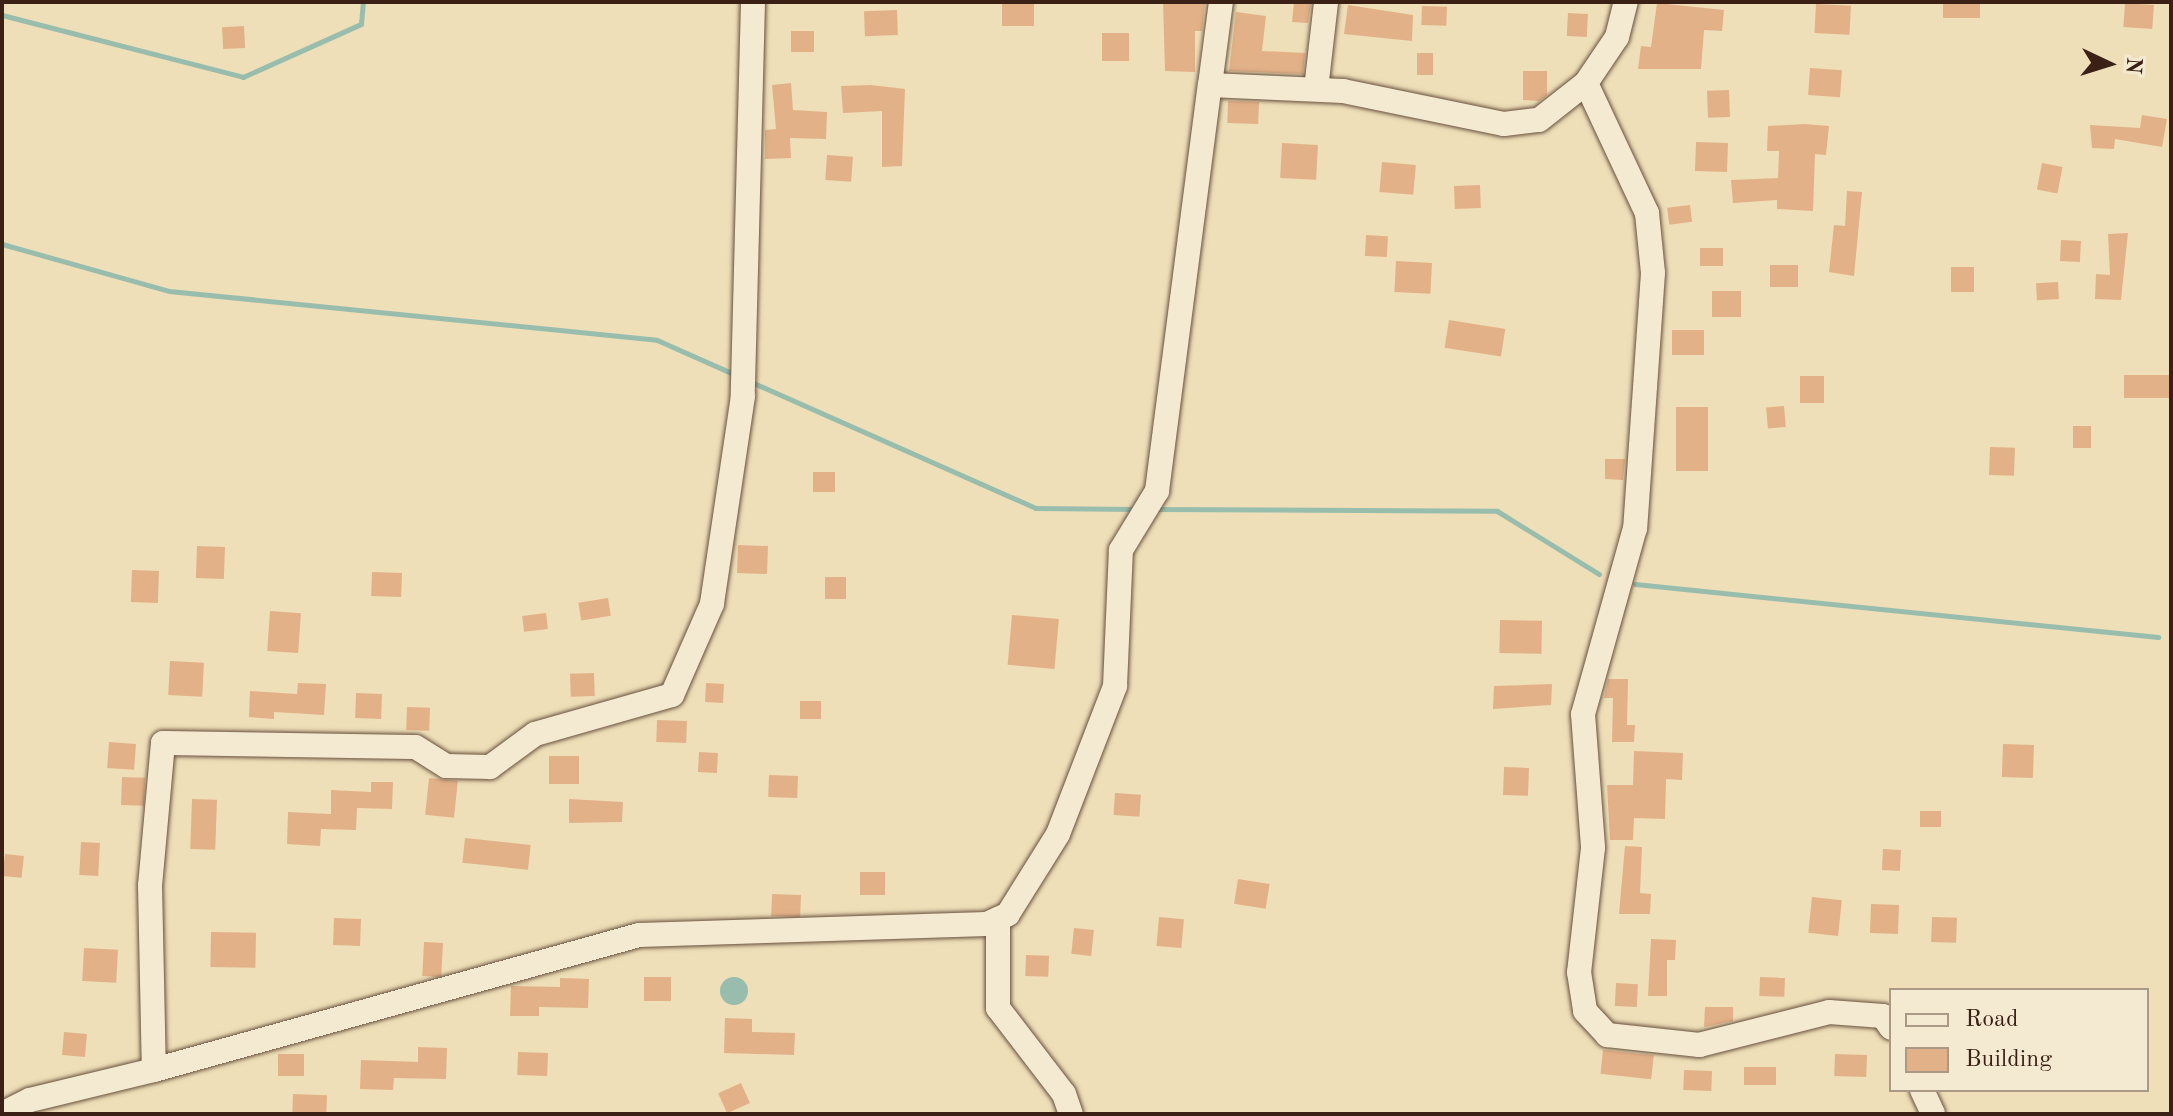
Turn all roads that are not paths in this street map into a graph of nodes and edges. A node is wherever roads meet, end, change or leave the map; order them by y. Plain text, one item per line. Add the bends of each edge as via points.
1 (753, 2) edge
2 (1221, 2) edge
3 (1326, 2) edge
4 (1626, 2) edge
5 (1586, 83) junction
6 (1210, 85) junction
7 (1316, 89) junction
8 (998, 919) junction
9 (1889, 1025) edge
10 (154, 1070) junction
11 (1923, 1092) edge
12 (2, 1114) edge
13 (1071, 1114) edge
14 (1933, 1114) edge

1 - 10 street via 744,382 712,604 672,695 535,734 490,767 446,766 415,747 163,743 150,885
2 - 6 street
3 - 7 street
4 - 5 street via 1617,37
5 - 7 street via 1539,120 1504,124
5 - 9 street via 1647,213 1653,273 1635,528 1583,714 1593,848 1579,972 1585,1011 1607,1035 1699,1045 1829,1012 1883,1016
6 - 7 street
6 - 8 street via 1153,501 1121,550 1115,686 1058,834 1018,901
8 - 10 street via 639,935
8 - 13 street via 998,1008 1064,1094
10 - 12 street via 30,1100
11 - 14 street

